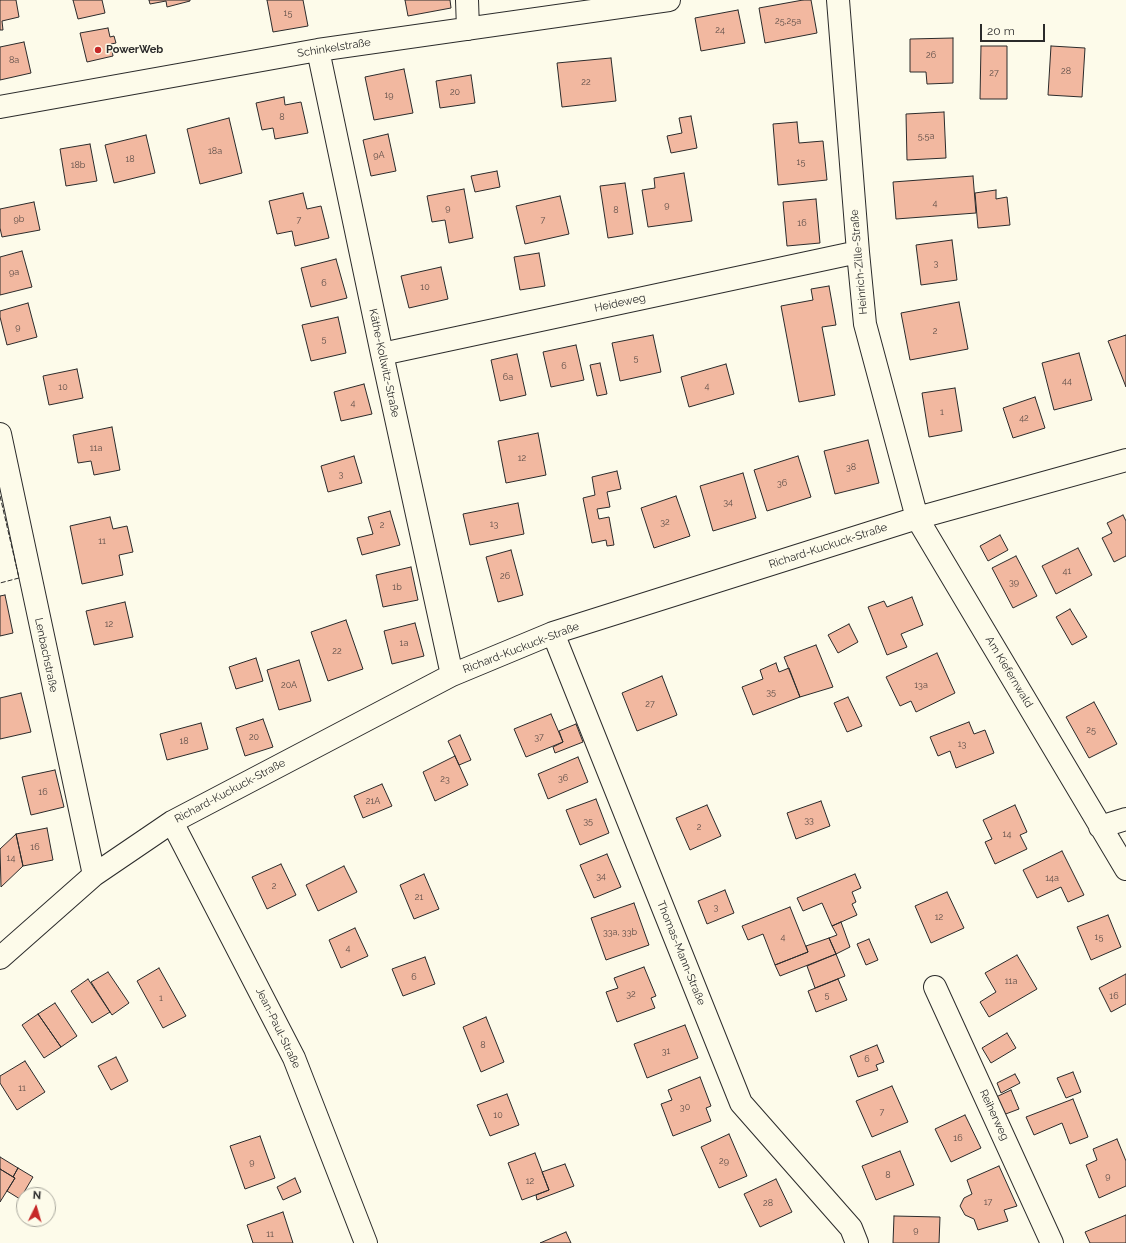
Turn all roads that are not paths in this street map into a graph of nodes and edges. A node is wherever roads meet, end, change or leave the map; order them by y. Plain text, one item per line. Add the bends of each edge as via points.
1 (467, 0) edge
2 (669, 0) edge
3 (838, 0) edge
4 (468, 28) junction
5 (318, 50) junction
6 (0, 107) edge
7 (858, 252) junction
8 (382, 354) junction
9 (0, 434) edge
10 (1126, 460) edge
11 (917, 518) junction
12 (554, 633) junction
13 (452, 675) junction
14 (1126, 819) edge
15 (172, 822) junction
16 (1100, 827) junction
17 (1126, 869) edge
18 (94, 875) junction
19 (0, 958) edge
20 (936, 987) dead end
21 (366, 1243) edge
22 (857, 1243) edge
23 (1052, 1243) edge

1 - 4 street
2 - 4 street, Schinkelstraße
3 - 7 street, Heinrich-Zille-Straße
4 - 5 street, Schinkelstraße
5 - 6 street, Schinkelstraße
5 - 8 street, Käthe-Kollwitz-Straße
7 - 8 street, Heideweg
7 - 11 street, Heinrich-Zille-Straße via 865,324
8 - 13 street, Käthe-Kollwitz-Straße
9 - 18 street, Lenbachstraße
10 - 11 street, Richard-Kuckuck-Straße
11 - 12 street, Richard-Kuckuck-Straße
11 - 16 street, Am Kiefernwald
12 - 13 street, Richard-Kuckuck-Straße
12 - 22 street, Thomas-Mann-Straße via 741,1103 851,1228
13 - 15 street, Richard-Kuckuck-Straße
14 - 16 street
15 - 18 street, Richard-Kuckuck-Straße
15 - 21 street, Jean-Paul-Straße via 294,1058
16 - 17 street, Am Kiefernwald
18 - 19 street, Richard-Kuckuck-Straße
20 - 23 street, Reiherweg

